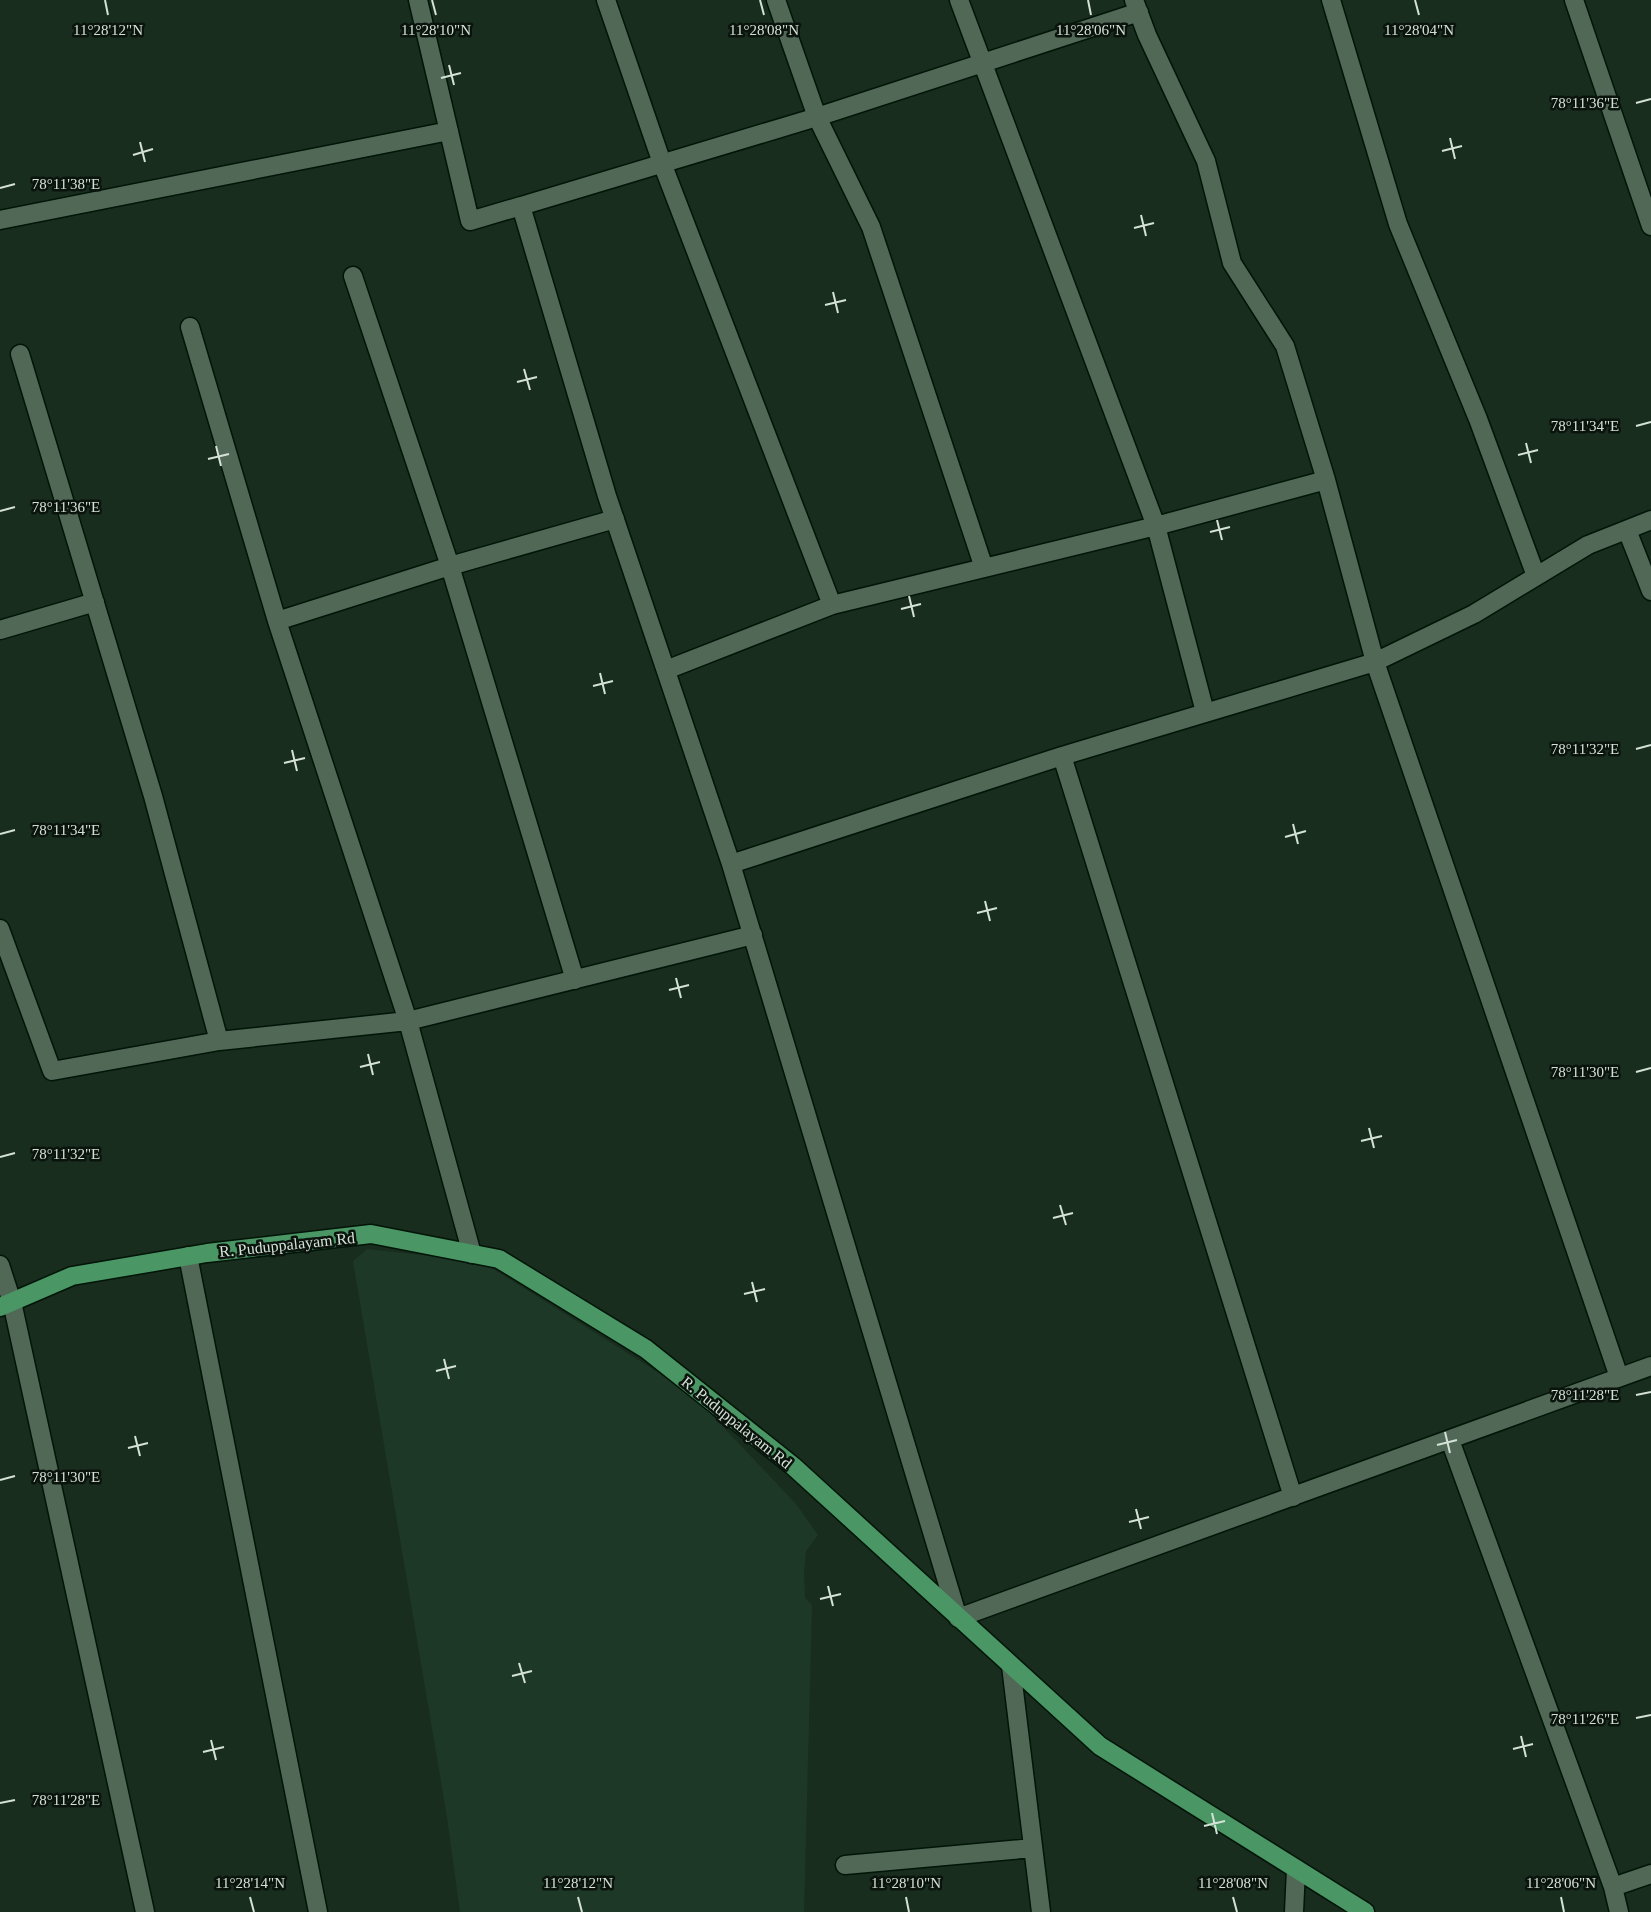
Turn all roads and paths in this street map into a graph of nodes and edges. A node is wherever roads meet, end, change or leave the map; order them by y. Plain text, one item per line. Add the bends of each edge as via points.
1 (418, 0) edge
2 (606, 0) edge
3 (776, 0) edge
4 (959, 0) edge
5 (1330, 0) edge
6 (1574, 0) edge
7 (1136, 6) edge
8 (983, 63) junction
9 (817, 117) junction
10 (449, 131) junction
11 (662, 163) junction
12 (520, 206) junction
13 (0, 220) edge
14 (1651, 226) edge
15 (353, 276) dead end
16 (190, 327) dead end
17 (20, 354) dead end
18 (1326, 480) junction
19 (615, 519) junction
20 (1651, 520) edge
21 (1156, 526) junction
22 (1627, 530) junction
23 (450, 566) junction
24 (984, 568) junction
25 (1536, 576) junction
26 (1651, 591) edge
27 (94, 602) junction
28 (832, 605) junction
29 (277, 621) junction
30 (0, 630) edge
31 (1375, 662) junction
32 (666, 670) junction
33 (1205, 712) junction
34 (1062, 756) junction
35 (731, 864) junction
36 (0, 929) edge
37 (753, 935) junction
38 (575, 980) junction
39 (408, 1021) junction
40 (219, 1041) junction
41 (472, 1254) junction
42 (188, 1256) junction
43 (0, 1265) edge
44 (6, 1304) edge
45 (1651, 1366) edge
46 (1619, 1377) junction
47 (1450, 1440) junction
48 (1293, 1497) junction
49 (958, 1618) junction
50 (1011, 1666) junction
51 (1033, 1848) junction
52 (845, 1865) dead end
53 (1296, 1869) junction
54 (1651, 1874) edge
55 (1613, 1887) junction
56 (145, 1912) edge
57 (318, 1912) edge
58 (1041, 1912) edge
59 (1294, 1912) edge
60 (1365, 1912) edge
61 (1619, 1912) edge

1 - 10 street
2 - 11 street
3 - 9 street
4 - 8 street
5 - 25 street via 1398,224 1478,419
6 - 14 street
7 - 8 street
7 - 18 street via 1206,161 1232,263 1285,346
8 - 9 street
8 - 21 street
9 - 11 street
9 - 24 street via 871,227
10 - 12 street via 470,221
10 - 13 street
11 - 12 street
11 - 28 street
12 - 19 street
15 - 23 street
16 - 29 street
17 - 27 street
18 - 21 street
18 - 31 street
19 - 23 street
19 - 32 street
20 - 22 street
21 - 24 street
21 - 33 street
22 - 25 street via 1588,545
22 - 26 street
23 - 29 street
23 - 38 street
24 - 28 street
25 - 31 street via 1474,614
27 - 30 street
27 - 40 street via 153,796
28 - 32 street
29 - 39 street
31 - 33 street
31 - 46 street
32 - 35 street
33 - 34 street
34 - 35 street
34 - 48 street
35 - 37 street
36 - 40 street via 52,1071
37 - 38 street
37 - 49 street
38 - 39 street
39 - 40 street
39 - 41 street
41 - 42 main road, R. Puduppalayam Rd via 371,1234
41 - 49 main road, R. Puduppalayam Rd via 499,1260 646,1348 793,1466
42 - 44 main road, R. Puduppalayam Rd via 72,1276
42 - 57 street
43 - 44 street
44 - 56 street
45 - 46 street
46 - 47 street
47 - 48 street
47 - 55 street
48 - 49 street
49 - 50 main road, R. Puduppalayam Rd
50 - 51 street
50 - 53 main road, R. Puduppalayam Rd via 1100,1746
51 - 52 street
51 - 58 street
53 - 59 street
53 - 60 main road, R. Puduppalayam Rd
54 - 55 street
55 - 61 street

